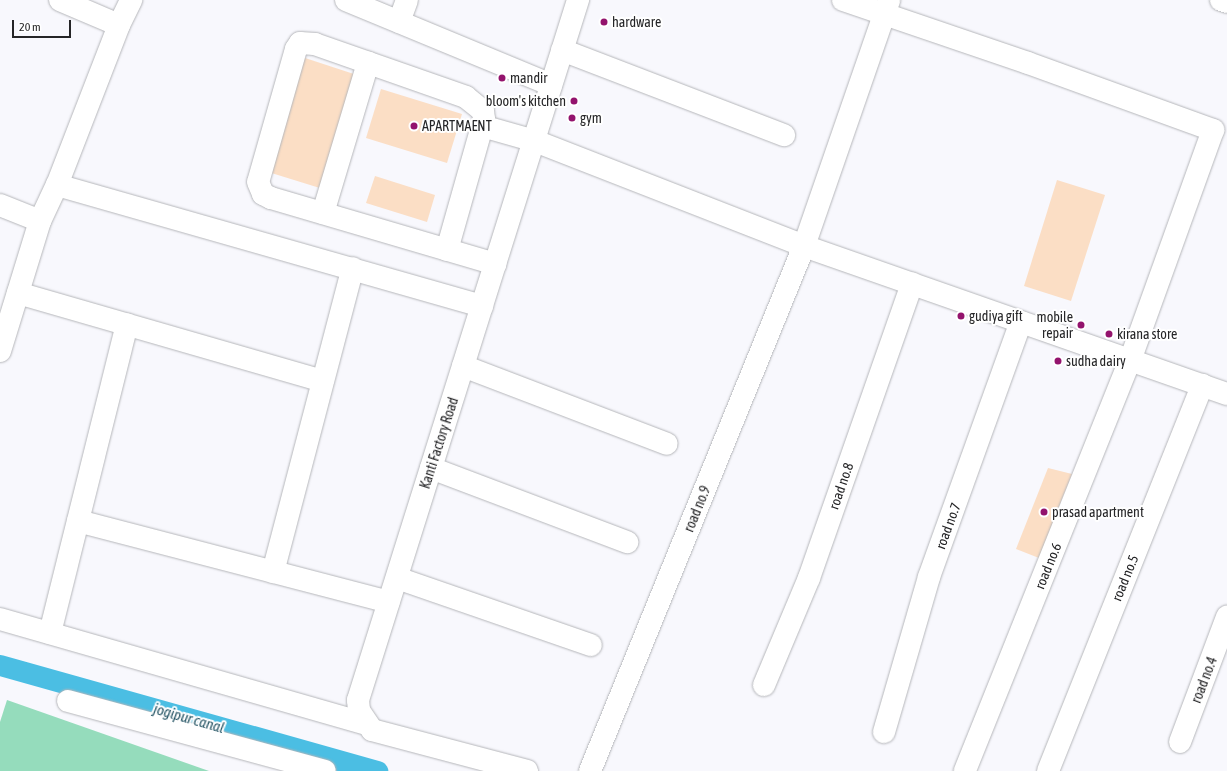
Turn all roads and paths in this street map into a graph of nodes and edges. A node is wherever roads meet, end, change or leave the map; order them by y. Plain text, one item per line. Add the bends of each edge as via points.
1 (60, 0) edge
2 (131, 0) edge
3 (346, 0) edge
4 (407, 0) edge
5 (578, 0) edge
6 (843, 0) edge
7 (1221, 0) edge
8 (1227, 2) edge
9 (886, 8) edge
10 (399, 22) junction
11 (119, 25) junction
12 (562, 50) junction
13 (368, 62) junction
14 (552, 84) junction
15 (482, 126) junction
16 (784, 135) dead end
17 (535, 141) junction
18 (57, 185) junction
19 (0, 205) edge
20 (323, 213) junction
21 (40, 221) junction
22 (804, 246) junction
23 (447, 250) junction
24 (495, 264) junction
25 (353, 268) junction
26 (912, 284) junction
27 (18, 293) junction
28 (482, 306) junction
29 (1021, 322) junction
30 (127, 324) junction
31 (0, 351) edge
32 (1130, 360) junction
33 (463, 366) junction
34 (323, 381) junction
35 (1202, 386) junction
36 (1227, 394) edge
37 (667, 444) dead end
38 (431, 468) junction
39 (78, 521) junction
40 (627, 542) dead end
41 (273, 572) junction
42 (397, 578) junction
43 (389, 602) junction
44 (1227, 617) edge
45 (0, 619) edge
46 (50, 633) junction
47 (590, 646) dead end
48 (764, 685) dead end
49 (68, 701) dead end
50 (367, 724) junction
51 (884, 732) dead end
52 (1180, 742) dead end
53 (325, 771) edge
54 (527, 771) edge
55 (590, 771) edge
56 (965, 771) edge
57 (1048, 771) edge

1 - 11 street
2 - 11 street
3 - 10 street
4 - 10 street
5 - 12 street, Kanti Factory Road
6 - 9 street
7 - 8 street
9 - 22 street, road no.9
9 - 32 street, road no.6 via 1213,130
10 - 14 street
11 - 18 street
12 - 14 street, Kanti Factory Road
12 - 16 street
13 - 15 street via 466,97 483,111
13 - 20 street
13 - 20 street via 307,42 300,43 296,49 258,182 264,194 271,198
14 - 17 street, Kanti Factory Road
15 - 17 street
15 - 23 street
17 - 22 street
17 - 24 street, Kanti Factory Road
18 - 21 street
18 - 25 street
19 - 21 street
20 - 23 street
21 - 27 street
22 - 26 street
22 - 55 street, road no.9
23 - 24 street
24 - 28 street, Kanti Factory Road
25 - 28 street
25 - 34 street
26 - 29 street
26 - 48 street, road no.8 via 809,578
27 - 30 street
27 - 31 street
28 - 33 street, Kanti Factory Road
29 - 32 street
29 - 51 street, road no.7 via 929,578
30 - 34 street
30 - 39 street
32 - 35 street
32 - 56 street, road no.6
33 - 37 street
33 - 38 street, Kanti Factory Road
34 - 41 street
35 - 36 street
35 - 57 street, road no.5
38 - 40 street
38 - 42 street, Kanti Factory Road
39 - 41 street
39 - 46 street
41 - 43 street
42 - 43 street, Kanti Factory Road
42 - 47 street
43 - 50 street, Kanti Factory Road via 358,700 359,711
44 - 52 street, road no.4
45 - 46 street
46 - 50 street
49 - 53 street
50 - 54 street via 372,730 385,734

